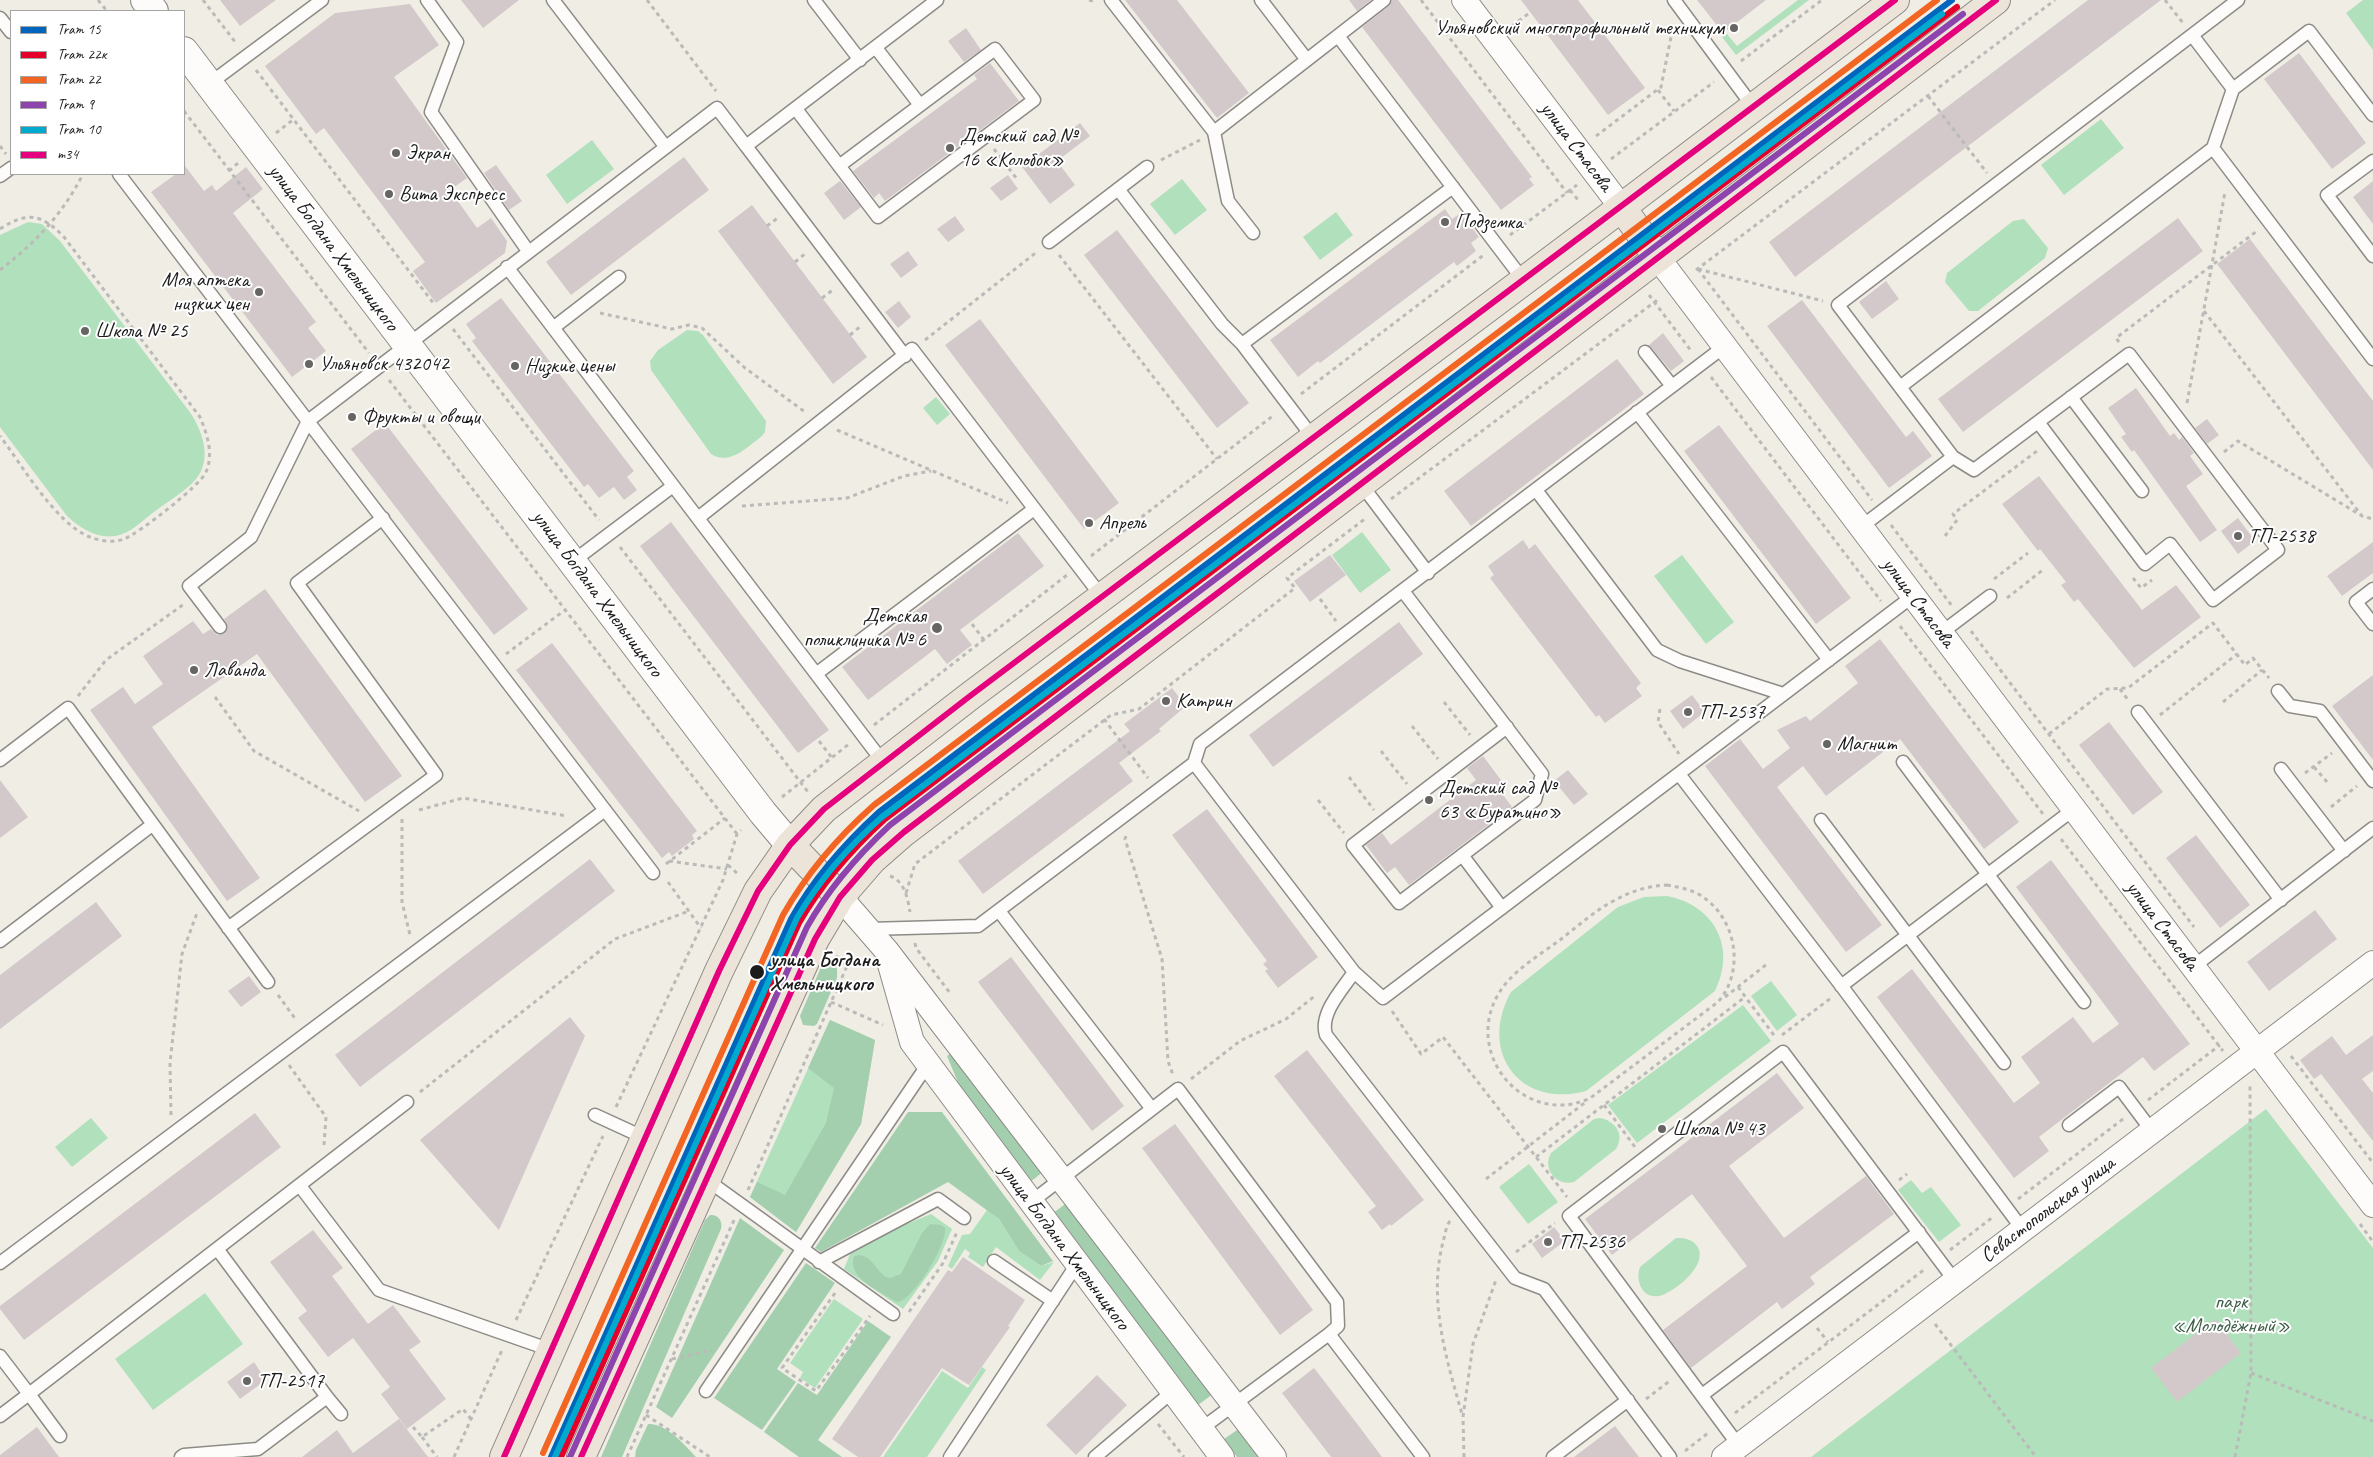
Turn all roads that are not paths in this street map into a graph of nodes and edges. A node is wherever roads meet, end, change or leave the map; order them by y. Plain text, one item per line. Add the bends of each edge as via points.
1 (145, 0) edge
2 (322, 0) edge
3 (427, 0) edge
4 (553, 0) edge
5 (814, 0) edge
6 (937, 0) edge
7 (1111, 0) edge
8 (1261, 0) edge
9 (1384, 0) edge
10 (1464, 0) edge
11 (1895, 0) edge
12 (1996, 0) edge
13 (2238, 0) edge
14 (1676, 2) edge
15 (308, 4) edge
16 (153, 10) edge
17 (0, 18) edge
18 (10, 31) edge
19 (2192, 35) junction
20 (1338, 36) junction
21 (876, 48) junction
22 (860, 60) junction
23 (1307, 60) junction
24 (195, 70) edge
25 (2233, 89) junction
26 (920, 106) junction
27 (1754, 108) junction
28 (796, 109) junction
29 (2373, 115) edge
30 (1214, 132) junction
31 (664, 146) junction
32 (746, 146) junction
33 (2213, 148) junction
34 (2373, 161) edge
35 (839, 166) junction
36 (1147, 167) road end
37 (120, 175) edge
38 (1453, 187) junction
39 (1118, 189) junction
40 (1622, 208) junction
41 (1253, 234) dead end
42 (1053, 248) road end
43 (528, 251) junction
44 (2373, 256) edge
45 (1658, 258) junction
46 (507, 268) junction
47 (619, 277) dead end
48 (1524, 281) junction
49 (553, 328) junction
50 (1242, 344) junction
51 (407, 345) junction
52 (1724, 346) junction
53 (909, 352) junction
54 (1645, 352) dead end
55 (2373, 359) edge
56 (1672, 386) junction
57 (1900, 387) junction
58 (2071, 397) junction
59 (1637, 412) junction
60 (308, 421) junction
61 (2038, 422) junction
62 (1314, 438) junction
63 (1952, 457) junction
64 (1361, 484) junction
65 (673, 486) junction
66 (1536, 490) junction
67 (2142, 491) dead end
68 (1032, 511) junction
69 (383, 518) junction
70 (698, 518) junction
71 (1861, 527) junction
72 (572, 562) junction
73 (1428, 573) junction
74 (2373, 589) edge
75 (1403, 591) junction
76 (1913, 596) junction
77 (1990, 596) dead end
78 (1102, 597) junction
79 (2373, 624) edge
80 (220, 627) dead end
81 (1941, 633) junction
82 (1828, 660) junction
83 (816, 674) junction
84 (2278, 691) road end
85 (1784, 694) junction
86 (2138, 712) dead end
87 (1507, 727) junction
88 (0, 760) edge
89 (883, 762) junction
90 (1903, 762) dead end
91 (1194, 763) junction
92 (2281, 769) dead end
93 (1683, 770) junction
94 (2371, 779) edge
95 (2074, 809) junction
96 (605, 810) junction
97 (1821, 820) dead end
98 (152, 825) junction
99 (2373, 828) edge
100 (790, 845) junction
101 (2344, 851) junction
102 (1462, 856) junction
103 (656, 871) road end
104 (1988, 874) junction
105 (840, 897) junction
106 (2281, 900) junction
107 (1502, 908) junction
108 (1000, 911) junction
109 (228, 928) junction
110 (868, 929) junction
111 (1907, 936) junction
112 (0, 941) edge
113 (886, 950) junction
114 (2373, 963) edge
115 (2193, 967) junction
116 (1354, 972) junction
117 (268, 982) road end
118 (1842, 987) junction
119 (2084, 1002) dead end
120 (2257, 1052) junction
121 (2004, 1063) dead end
122 (928, 1064) junction
123 (407, 1102) road end
124 (1152, 1109) junction
125 (595, 1115) dead end
126 (2069, 1125) dead end
127 (2152, 1132) junction
128 (645, 1138) junction
129 (1061, 1178) junction
130 (707, 1180) junction
131 (300, 1186) junction
132 (1031, 1202) junction
133 (2373, 1205) edge
134 (964, 1218) road end
135 (2023, 1230) junction
136 (1918, 1232) junction
137 (218, 1250) junction
138 (802, 1250) junction
139 (994, 1261) dead end
140 (819, 1262) junction
141 (0, 1263) edge
142 (1077, 1264) junction
143 (1955, 1281) junction
144 (1053, 1301) junction
145 (893, 1314) road end
146 (1329, 1334) junction
147 (551, 1350) junction
148 (0, 1356) edge
149 (706, 1391) dead end
150 (1172, 1392) junction
151 (29, 1394) junction
152 (1702, 1395) junction
153 (328, 1397) junction
154 (1631, 1404) junction
155 (1234, 1405) junction
156 (341, 1414) dead end
157 (0, 1416) edge
158 (1201, 1429) junction
159 (60, 1436) dead end
160 (1731, 1451) edge
161 (261, 1453) edge
162 (181, 1457) edge
163 (504, 1457) edge
164 (581, 1457) edge
165 (950, 1457) edge
166 (1095, 1457) edge
167 (1222, 1457) edge
168 (1274, 1457) edge
169 (1423, 1457) edge
170 (1553, 1457) edge
171 (1670, 1457) edge

1 - 16 street
2 - 15 lane
3 - 43 lane via 457,42 431,112
4 - 31 lane
5 - 22 lane
6 - 21 lane
7 - 30 lane
8 - 23 lane
9 - 20 lane
10 - 40 street, улица Стасова
11 - 27 main road
12 - 45 main road
13 - 19 lane
14 - 27 lane
15 - 24 lane via 243,53
17 - 18 lane
19 - 25 lane
19 - 57 lane via 1838,305
20 - 23 lane
20 - 38 lane
21 - 22 lane
21 - 26 lane
22 - 28 lane
23 - 30 lane
24 - 51 street, улица Богдана Хмельницкого
25 - 29 lane via 2309,31
25 - 33 lane
26 - 35 lane
26 - 35 lane via 995,49 1034,100 878,217
27 - 40 main road
28 - 32 lane
28 - 35 lane
30 - 41 lane via 1228,201
31 - 32 lane via 717,108
31 - 43 lane
32 - 53 lane
33 - 55 lane
33 - 57 lane
34 - 44 lane via 2327,196
36 - 39 lane
37 - 60 lane
38 - 48 lane
38 - 50 lane
39 - 42 lane
39 - 50 lane via 1222,324
40 - 45 main road, улица Стасова
40 - 48 main road
43 - 46 lane
45 - 52 street, улица Стасова
45 - 64 main road
46 - 49 lane
46 - 51 lane
47 - 49 lane
48 - 62 main road
49 - 65 lane
50 - 62 lane
51 - 60 lane
51 - 72 street, улица Богдана Хмельницкого
52 - 56 lane
52 - 71 street, улица Стасова
53 - 68 lane
53 - 70 lane
54 - 56 lane
56 - 59 lane
57 - 63 lane
58 - 61 lane
58 - 61 lane via 2129,354 2278,550 2213,600 2170,544 2145,564
58 - 67 lane
59 - 66 lane
59 - 82 lane
60 - 69 lane
60 - 80 lane via 251,537 190,586
61 - 63 lane via 1974,470
62 - 78 main road
63 - 71 lane
64 - 73 lane
64 - 105 main road via 904,832 872,860
65 - 70 lane
65 - 72 lane
66 - 73 lane
66 - 85 lane via 1657,650 1680,662
68 - 78 lane
68 - 83 lane
69 - 96 lane
69 - 109 lane via 298,583 436,776
70 - 83 lane
71 - 76 street, улица Стасова
72 - 100 street, улица Богдана Хмельницкого
73 - 75 lane
74 - 79 lane via 2356,602
75 - 87 lane
75 - 91 lane via 1200,744
76 - 81 street, улица Стасова
76 - 82 lane
77 - 81 lane
78 - 89 main road
81 - 95 street, улица Стасова
82 - 85 lane
83 - 89 lane
84 - 94 lane via 2290,706 2320,711
85 - 93 lane
86 - 106 lane
87 - 102 lane via 1542,774 1535,800
87 - 102 lane via 1353,845 1399,904
88 - 98 lane via 68,708
89 - 100 main road via 824,809
90 - 104 lane
91 - 108 lane
91 - 116 lane
92 - 101 lane
93 - 107 lane
93 - 118 lane
95 - 104 lane
95 - 115 street, улица Стасова
96 - 103 lane
96 - 141 lane
97 - 111 lane
98 - 109 lane
98 - 112 lane
99 - 101 lane
100 - 105 main road, улица Богдана Хмельницкого
100 - 128 main road via 758,891
101 - 106 lane
102 - 107 lane
104 - 111 lane
104 - 119 lane
105 - 110 street, улица Богдана Хмельницкого
105 - 130 main road via 811,947
106 - 115 lane
107 - 116 lane via 1383,998
108 - 110 lane via 978,926
108 - 124 lane
109 - 117 lane
110 - 113 street, улица Богдана Хмельницкого
111 - 118 lane
111 - 121 lane
113 - 122 street, улица Богдана Хмельницкого via 910,1037
113 - 129 street
114 - 120 street, Севастопольская улица
115 - 120 street, улица Стасова
116 - 154 lane via 1326,1015 1325,1034 1515,1278 1544,1289
118 - 135 lane
120 - 127 street, Севастопольская улица
120 - 133 street, улица Стасова
122 - 132 street, улица Богдана Хмельницкого
122 - 138 lane
123 - 131 lane
124 - 129 lane
124 - 146 lane via 1178,1089 1337,1302 1338,1326
125 - 128 lane
126 - 127 lane via 2119,1087
127 - 135 street, Севастопольская улица
128 - 147 main road
129 - 132 lane
129 - 155 street
130 - 138 lane
130 - 164 main road
131 - 137 lane
131 - 147 lane via 379,1290
132 - 142 street, улица Богдана Хмельницкого
134 - 140 lane via 938,1199
135 - 143 street, Севастопольская улица
136 - 143 lane
136 - 152 lane
136 - 152 lane via 1784,1052 1573,1213
137 - 151 lane
137 - 153 lane
138 - 140 lane
138 - 149 lane
139 - 144 lane
140 - 145 lane
142 - 144 lane
142 - 150 street, улица Богдана Хмельницкого
143 - 160 street, Севастопольская улица
144 - 165 lane
146 - 155 lane
146 - 169 lane
147 - 163 main road
148 - 151 lane
150 - 158 street, улица Богдана Хмельницкого
150 - 166 lane
151 - 157 lane
151 - 159 lane
152 - 160 lane
153 - 156 lane
153 - 161 lane
154 - 170 lane
154 - 171 lane
155 - 158 lane
155 - 168 street
158 - 167 street, улица Богдана Хмельницкого
161 - 162 lane via 184,1454

